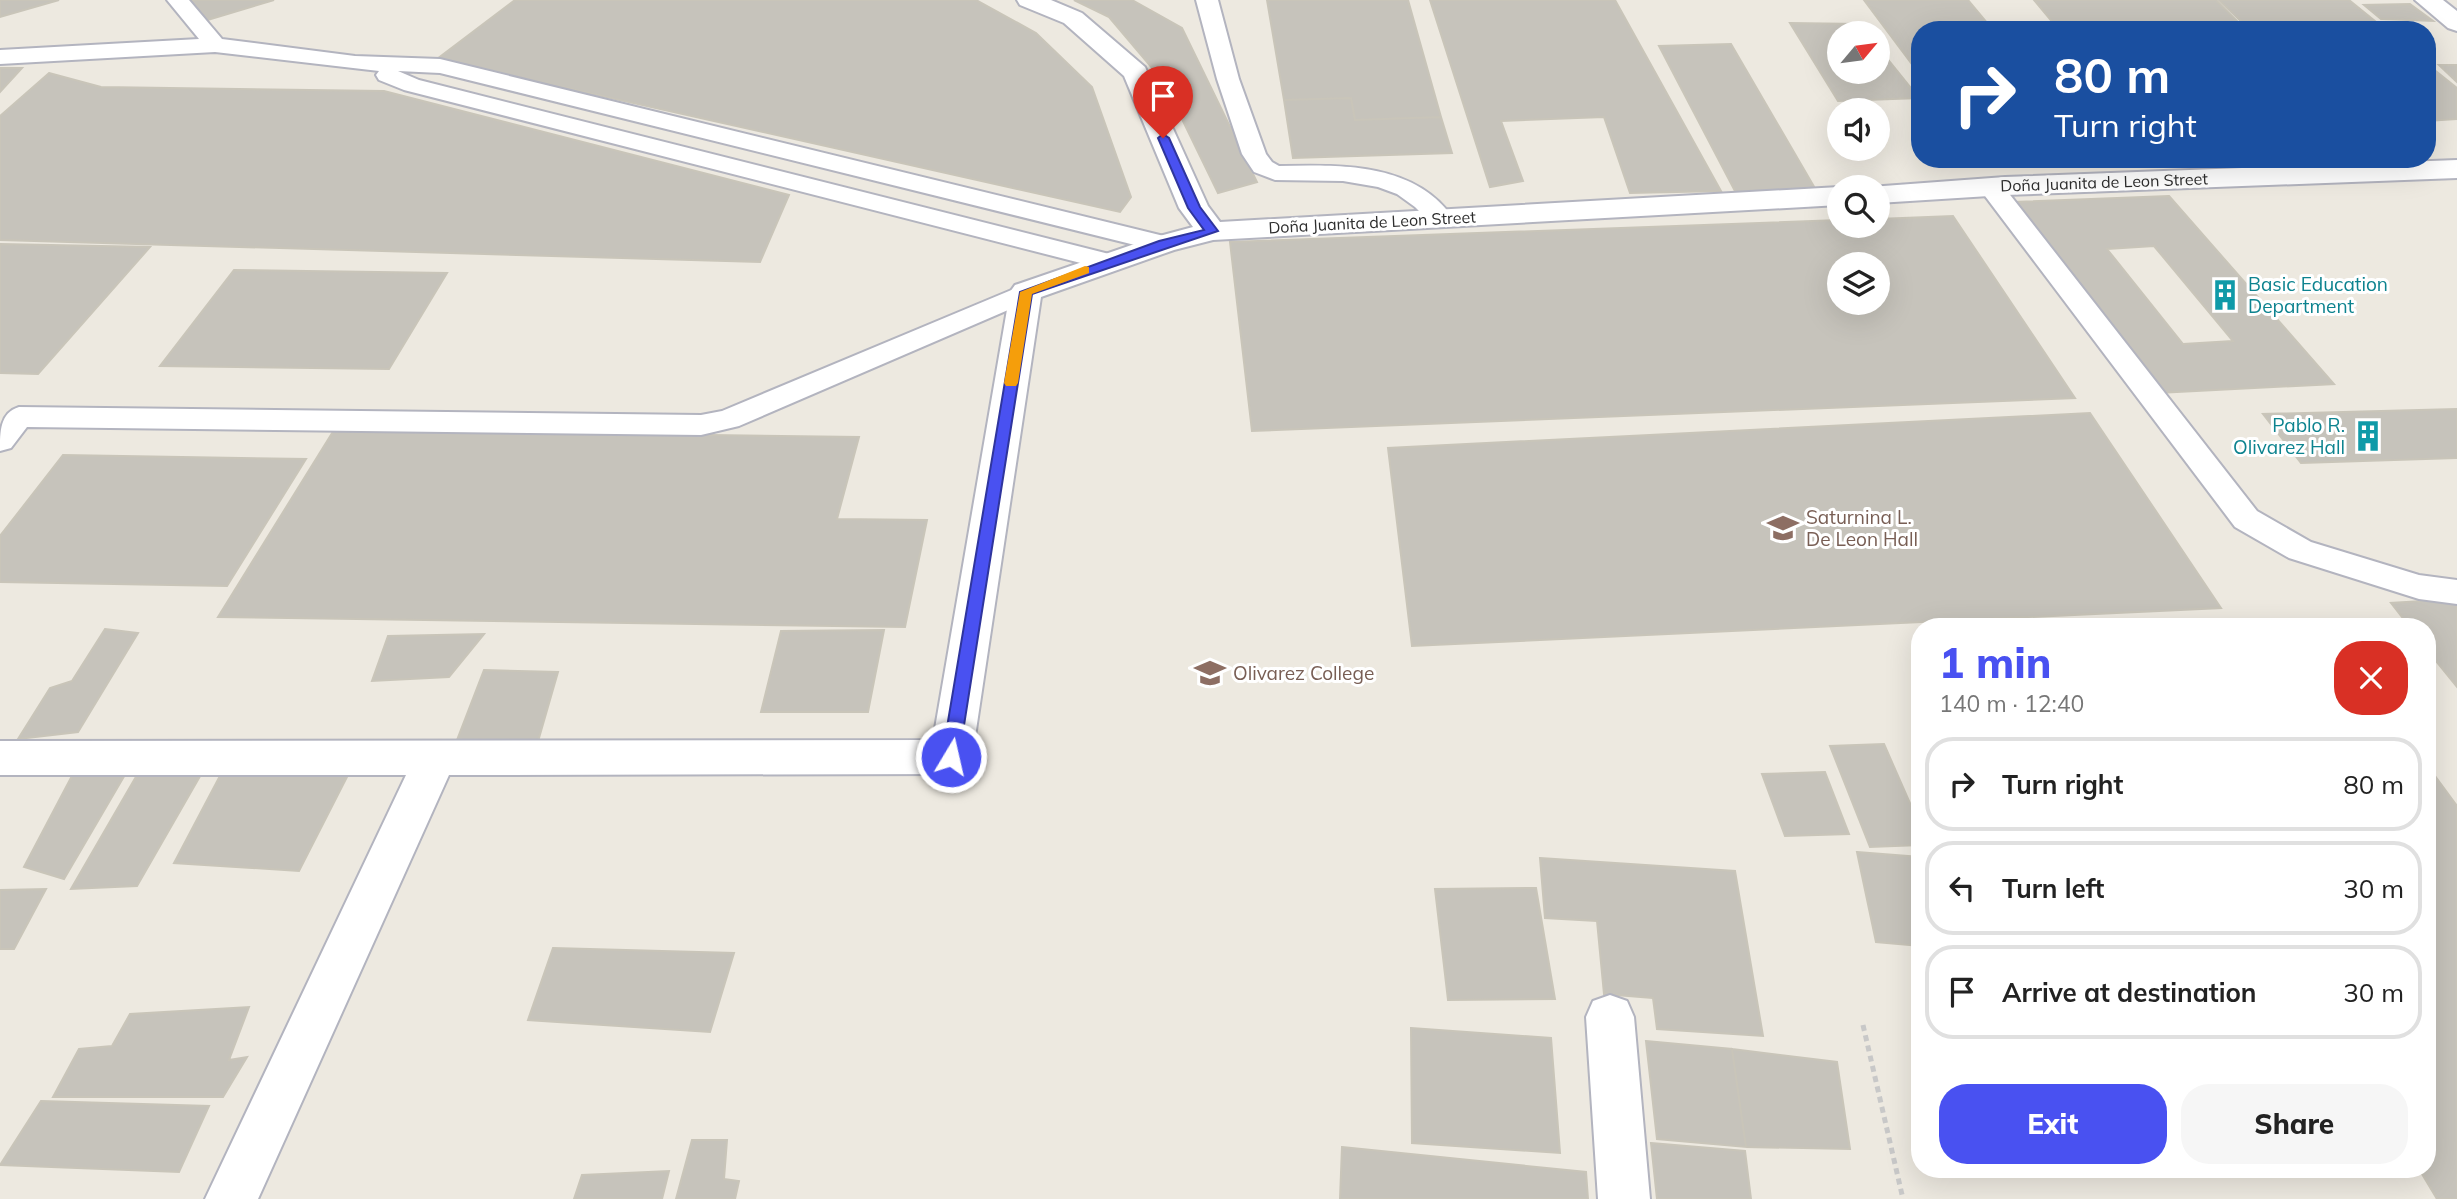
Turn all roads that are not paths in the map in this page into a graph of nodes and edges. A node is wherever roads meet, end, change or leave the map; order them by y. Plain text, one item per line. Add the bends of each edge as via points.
1 (178, 0) edge
2 (1029, 0) edge
3 (1207, 0) edge
4 (2427, 0) edge
5 (2457, 23) edge
6 (215, 45) junction
7 (0, 57) edge
8 (355, 63) junction
9 (2457, 169) edge
10 (1991, 187) junction
11 (1890, 193) edge
12 (1827, 197) edge
13 (1440, 218) junction
14 (1212, 231) junction
15 (1163, 244) junction
16 (1108, 262) junction
17 (1026, 292) junction
18 (0, 441) edge
19 (2457, 592) edge
20 (436, 756) junction
21 (0, 758) edge
22 (1610, 1017) dead end
23 (231, 1199) edge
24 (1624, 1199) edge

1 - 6 lane
2 - 14 street via 1073,18 1136,73 1194,208
3 - 13 lane via 1228,79 1254,154 1263,167 1275,173 1392,180 1414,192
4 - 5 street
6 - 7 lane
6 - 8 lane
8 - 15 lane via 440,66
8 - 16 lane via 412,85
9 - 10 street, Doña Juanita de Leon Street
10 - 11 street, Doña Juanita de Leon Street
10 - 19 lane via 2246,519 2300,550 2419,587
12 - 13 street, Doña Juanita de Leon Street
13 - 14 street, Doña Juanita de Leon Street
14 - 15 street, Doña Juanita de Leon Street
15 - 16 street, Doña Juanita de Leon Street
16 - 17 street, Doña Juanita de Leon Street
17 - 18 lane via 740,415 701,425 19,417
17 - 20 street via 951,757
20 - 21 street
20 - 23 street
22 - 24 street

